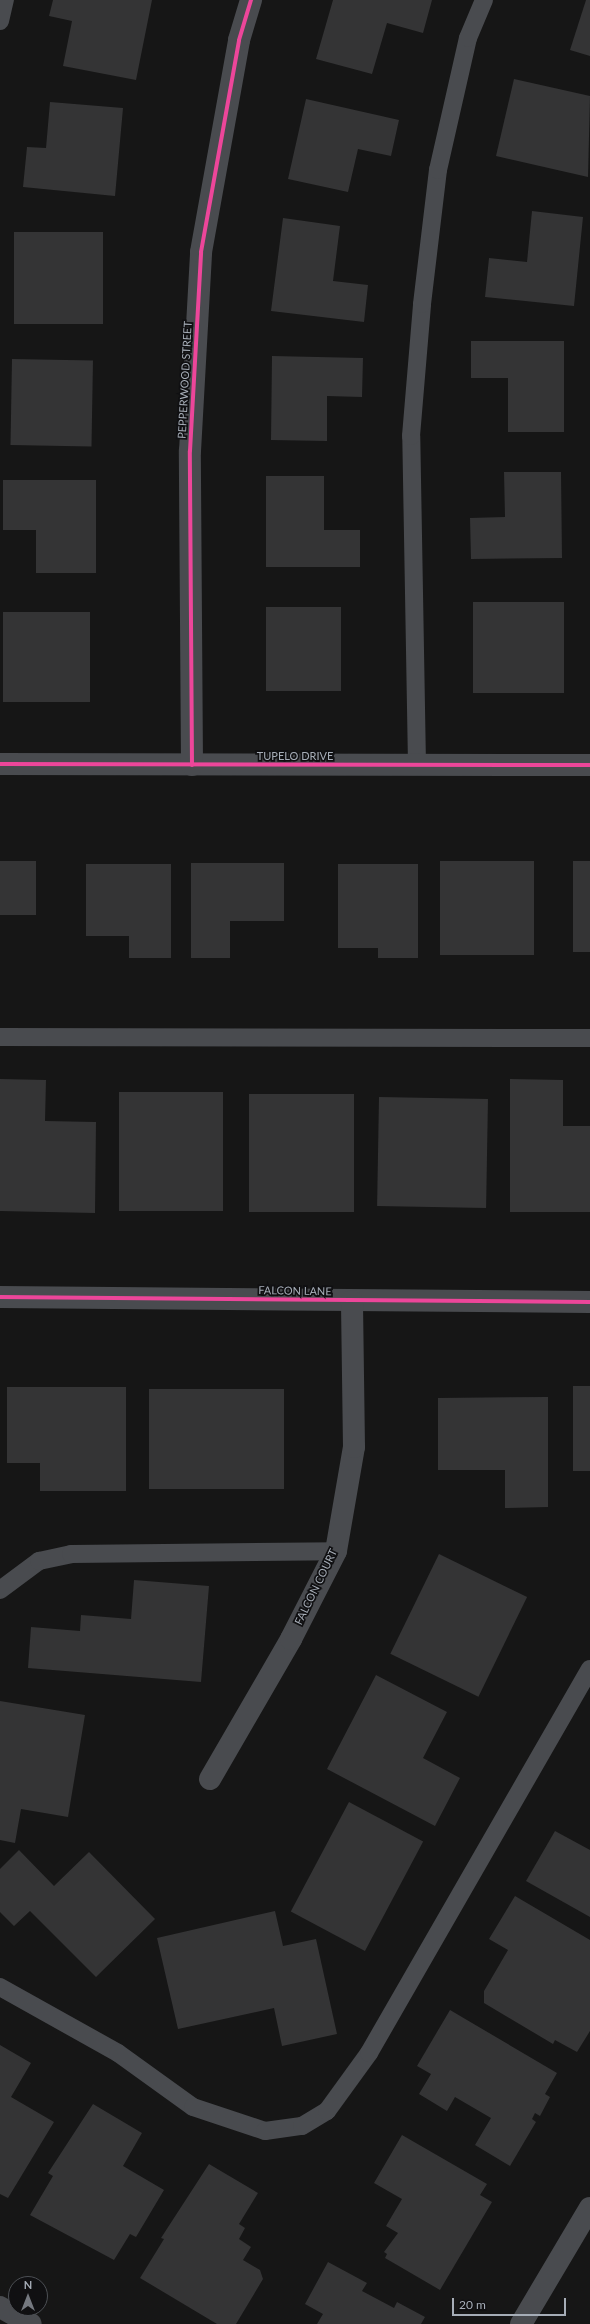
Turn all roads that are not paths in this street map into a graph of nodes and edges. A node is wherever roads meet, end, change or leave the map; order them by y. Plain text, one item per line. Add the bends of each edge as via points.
1 (5, 0) edge
2 (251, 0) edge
3 (484, 0) edge
4 (0, 21) edge
5 (0, 764) edge
6 (192, 765) junction
7 (417, 765) junction
8 (590, 765) edge
9 (0, 1036) edge
10 (590, 1038) edge
11 (0, 1297) edge
12 (352, 1301) junction
13 (590, 1302) edge
14 (336, 1551) junction
15 (0, 1590) edge
16 (590, 1669) edge
17 (210, 1779) dead end
18 (0, 1987) edge
19 (590, 2208) edge
20 (0, 2307) edge
21 (31, 2324) edge
22 (522, 2324) edge

1 - 4 lane
2 - 6 street, PEPPERWOOD STREET via 239,40 201,252 190,451
3 - 7 lane via 468,38 438,170 422,304 411,436
5 - 6 street, TUPELO DRIVE
6 - 7 street, TUPELO DRIVE
7 - 8 street, TUPELO DRIVE
9 - 10 lane
11 - 12 street, FALCON LANE
12 - 13 street, FALCON LANE
12 - 14 street, FALCON COURT via 354,1447
14 - 15 lane via 71,1554 39,1561
14 - 17 street, FALCON COURT via 291,1639
16 - 18 lane via 369,2053 327,2111 302,2126 265,2131 193,2107 118,2053
19 - 22 street
20 - 21 street

